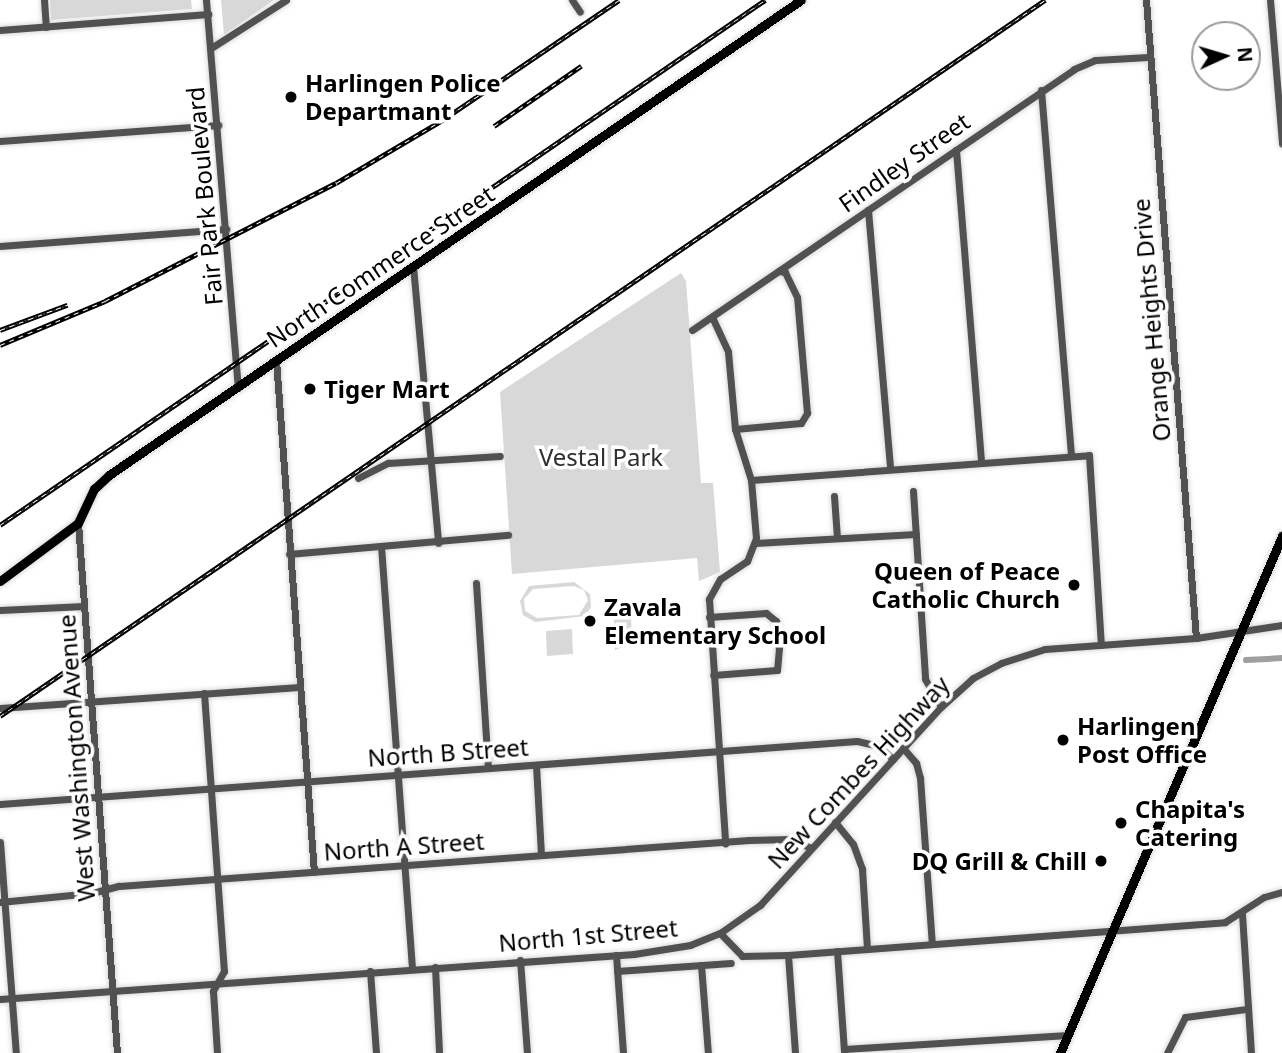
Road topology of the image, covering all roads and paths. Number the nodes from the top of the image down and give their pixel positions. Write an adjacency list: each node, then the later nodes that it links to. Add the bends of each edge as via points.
1 (44, 0): 10 (street)
2 (206, 0): 9 (street, Fair Park Boulevard)
3 (286, 0): 12 (street)
4 (572, 0): 8 (street)
5 (801, 0): 22 (main road, North Commerce Street)
6 (1146, 0): 13 (street, Orange Heights Drive)
7 (1270, 0): 17 (street)
8 (580, 12)
9 (208, 14): 10 (street); 12 (street, Fair Park Boulevard)
10 (46, 27): 11 (street)
11 (0, 30)
12 (211, 48): 15 (street, Fair Park Boulevard)
13 (1149, 57): 14 (street, Findley Street, via 1095,60); 54 (street, Orange Heights Drive)
14 (1041, 90): 18 (street, Findley Street); 29 (street)
15 (218, 125): 16 (street); 20 (street, Fair Park Boulevard)
16 (0, 141)
17 (1282, 143)
18 (956, 150): 19 (street, Findley Street); 32 (street)
19 (868, 210): 23 (street, Findley Street); 33 (street)
20 (226, 229): 21 (street); 27 (street, Fair Park Boulevard)
21 (0, 246)
22 (413, 266): 26 (main road, North Commerce Street); 31 (street)
23 (779, 271): 24 (street, Findley Street); 28 (street, via 785,272 797,297 807,413 801,423)
24 (712, 317): 25 (street, Findley Street); 28 (street, via 728,352)
25 (692, 330)
26 (276, 360): 27 (main road, North Commerce Street); 46 (street)
27 (237, 388): 38 (main road, North Commerce Street, via 109,475 94,489)
28 (735, 429): 35 (street)
29 (1072, 455): 32 (street); 55 (street, via 1089,455)
30 (500, 456): 31 (street)
31 (431, 461): 34 (street, via 388,463); 43 (street)
32 (981, 461): 33 (street)
33 (890, 467): 35 (street)
34 (358, 478)
35 (751, 480): 44 (street)
36 (913, 491): 39 (street)
37 (834, 496): 42 (street)
38 (78, 523): 47 (main road, North Commerce Street); 49 (street, West Washington Avenue)
39 (916, 534): 42 (street); 60 (street, via 925,679)
40 (508, 535): 43 (street)
41 (1282, 536): 53 (main road)
42 (837, 538): 44 (street)
43 (438, 543): 45 (street)
44 (755, 543): 51 (street, via 741,569 725,575 713,587)
45 (381, 546): 46 (street); 67 (street)
46 (289, 554): 57 (street)
47 (0, 581)
48 (476, 583): 66 (street)
49 (84, 606): 50 (street); 59 (street, West Washington Avenue)
50 (0, 610)
51 (709, 617): 56 (street); 56 (street, via 757,613 774,617 779,648 777,670)
52 (1282, 625): 53 (street, New Combes Highway)
53 (1243, 631): 54 (street, New Combes Highway); 84 (main road)
54 (1196, 638): 55 (street, New Combes Highway)
55 (1101, 645): 60 (street, New Combes Highway, via 1045,649 1006,660 973,678)
56 (713, 675): 63 (street)
57 (299, 687): 58 (street); 68 (street)
58 (204, 693): 59 (street); 69 (street)
59 (91, 701): 61 (street); 70 (street, West Washington Avenue)
60 (941, 707): 62 (street, New Combes Highway)
61 (0, 708)
62 (903, 748): 64 (street, New Combes Highway); 86 (street, via 920,778)
63 (719, 752): 64 (street, North B Street, via 857,741 878,746); 65 (street, North B Street); 74 (street)
64 (893, 759): 72 (street, New Combes Highway)
65 (536, 765): 66 (street, North B Street); 76 (street)
66 (488, 768): 67 (street, North B Street)
67 (398, 775): 68 (street, North B Street); 77 (street)
68 (306, 782): 69 (street, North B Street); 78 (street)
69 (211, 789): 70 (street, North B Street); 79 (street)
70 (98, 797): 71 (street, North B Street); 80 (street, West Washington Avenue)
71 (0, 804)
72 (835, 822): 75 (street, New Combes Highway); 87 (street, via 853,844 862,869)
73 (0, 842): 82 (street)
74 (725, 843): 75 (street, North A Street, via 790,839); 76 (street, North A Street)
75 (811, 848): 85 (street, New Combes Highway, via 760,905)
76 (541, 855): 77 (street, North A Street)
77 (404, 866): 78 (street, North A Street); 95 (street)
78 (314, 872): 79 (street, North A Street)
79 (218, 879): 80 (street, North A Street); 98 (street, via 225,971)
80 (105, 891): 82 (street, North A Street); 99 (street, West Washington Avenue)
81 (1282, 892): 83 (street, via 1258,900)
82 (2, 902): 100 (street)
83 (1242, 914): 84 (street, via 1225,922); 102 (street)
84 (1112, 931): 86 (street); 103 (main road)
85 (720, 933): 89 (street, North 1st Street, via 690,945); 90 (street, via 742,956)
86 (932, 944): 87 (street)
87 (867, 949): 88 (street)
88 (837, 951): 90 (street); 104 (street)
89 (616, 955): 91 (street, North 1st Street); 97 (street)
90 (788, 955): 113 (street)
91 (520, 960): 94 (street, North 1st Street); 110 (street)
92 (731, 963): 93 (street)
93 (701, 965): 97 (street); 112 (street)
94 (435, 967): 95 (street, North 1st Street); 109 (street)
95 (412, 968): 96 (street, North 1st Street)
96 (370, 971): 98 (street, North 1st Street); 108 (street)
97 (617, 971): 111 (street)
98 (219, 983): 99 (street, North 1st Street); 107 (street, via 213,997)
99 (113, 991): 100 (street, North 1st Street); 106 (street, West Washington Avenue)
100 (11, 998): 101 (street, North 1st Street); 105 (street)
101 (0, 999)
102 (1247, 1009): 115 (street, via 1185,1017); 116 (street)
103 (1068, 1035): 104 (street); 114 (main road)
104 (844, 1051)
105 (16, 1053)
106 (117, 1053)
107 (217, 1053)
108 (376, 1053)
109 (439, 1053)
110 (527, 1053)
111 (623, 1053)
112 (708, 1053)
113 (795, 1053)
114 (1060, 1053)
115 (1167, 1053)
116 (1251, 1053)

